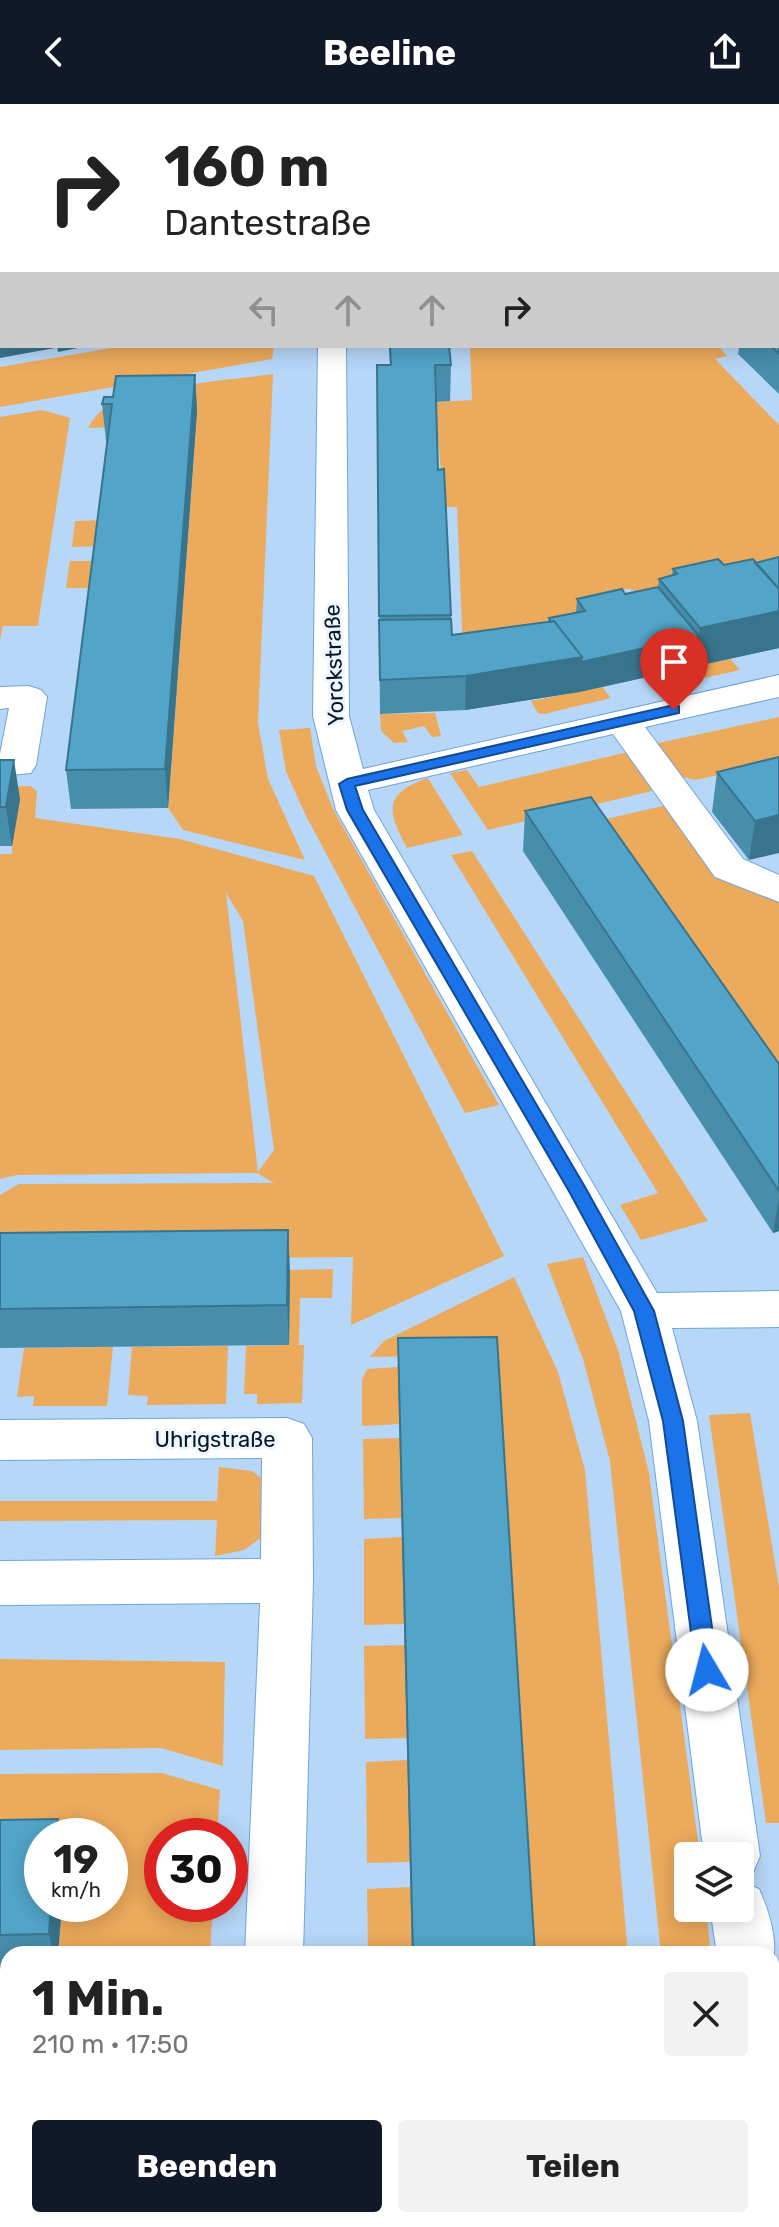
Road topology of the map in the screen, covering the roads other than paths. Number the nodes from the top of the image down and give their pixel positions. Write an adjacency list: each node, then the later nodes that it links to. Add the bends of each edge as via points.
1 (332, 348): 6 (street, Yorckstraße, via 331,716)
2 (779, 686): 4 (street)
3 (0, 698): 5 (street, via 29,697 18,765)
4 (622, 721): 6 (street); 7 (street, via 729,868)
5 (0, 765)
6 (347, 784): 9 (street, Yorckstraße, via 355,810)
7 (779, 890)
8 (779, 1309): 9 (street)
9 (644, 1311): 13 (street, Yorckstraße, via 673,1421)
10 (0, 1440): 11 (street, Uhrigstraße, via 287,1438)
11 (287, 1581): 12 (street); 15 (street, Uhrigstraße)
12 (0, 1583)
13 (730, 1842)
14 (741, 1922): 16 (street)
15 (274, 1946)
16 (745, 1946)

